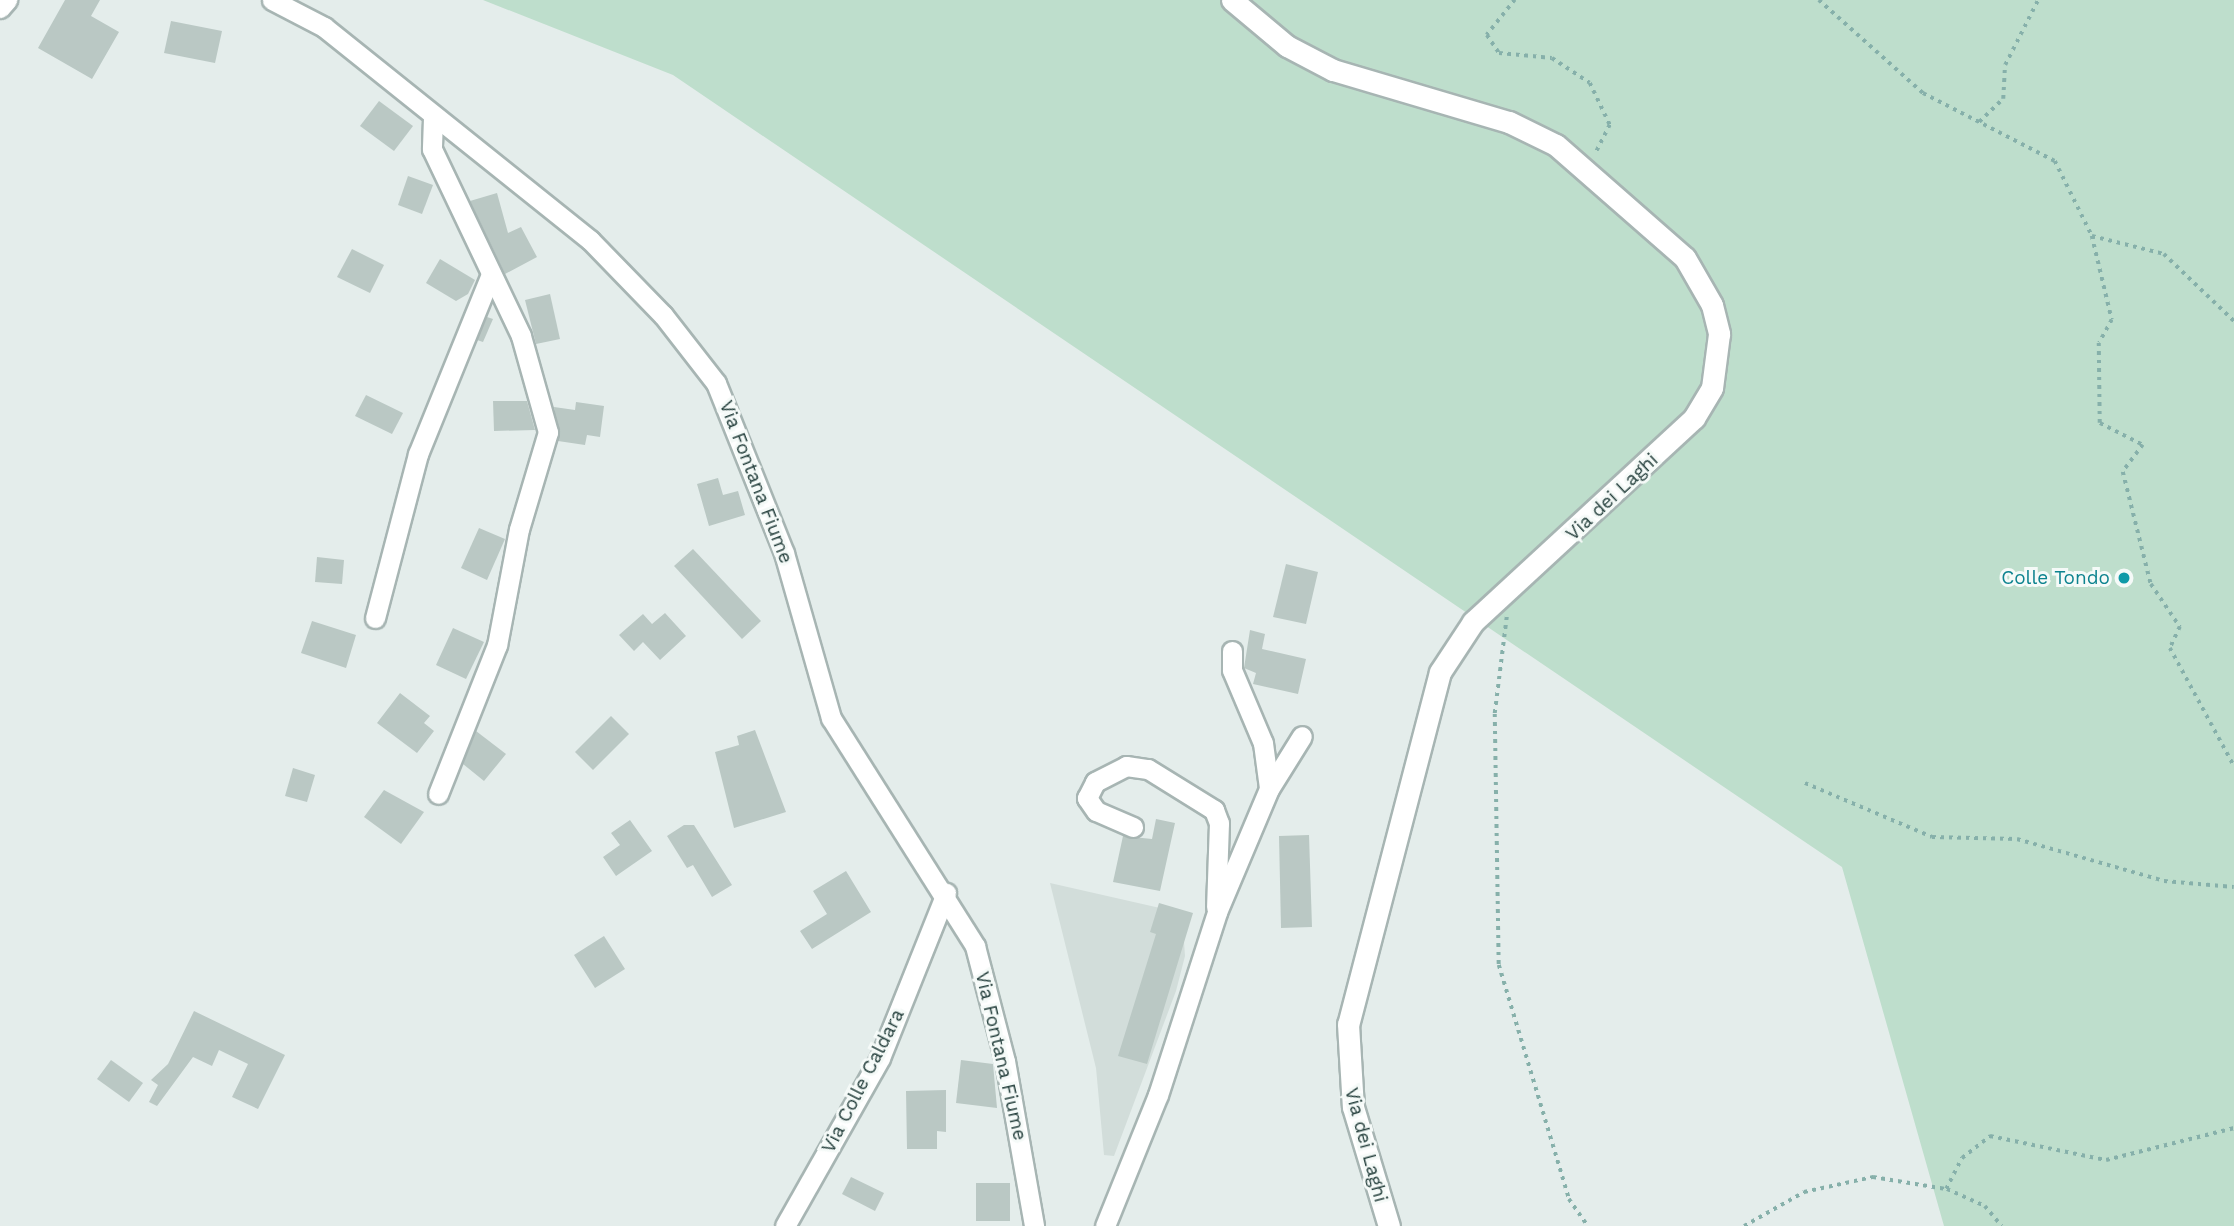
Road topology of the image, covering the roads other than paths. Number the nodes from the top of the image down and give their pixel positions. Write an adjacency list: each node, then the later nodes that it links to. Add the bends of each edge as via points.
1 (7, 0): 4 (street)
2 (272, 0): 5 (street, Via Fontana Fiume, via 324,27)
3 (1232, 0): 18 (main road, Via dei Laghi, via 1287,46 1333,70 1521,127 1584,165 1692,268 1717,321 1717,370 1704,404 1683,431 1499,598 1457,642 1440,673 1350,1008 1350,1088)
4 (0, 8)
5 (433, 118): 6 (street, via 430,144); 13 (street, Via Fontana Fiume, via 610,258 708,371 740,432 784,552 825,706 863,775)
6 (491, 274): 7 (street, via 421,443); 11 (street, via 537,378 547,441 519,529 496,645)
7 (375, 618)
8 (1232, 651): 10 (street, via 1232,670 1263,743)
9 (1302, 736): 10 (street)
10 (1269, 789): 14 (street)
11 (438, 794)
12 (1133, 827): 14 (street, via 1096,811 1087,798 1095,782 1126,766 1148,769 1214,810 1219,823)
13 (943, 888): 15 (street, Via Colle Caldara, via 880,1058); 16 (street, Via Fontana Fiume, via 986,981)
14 (1217, 912): 17 (street, via 1158,1095)
15 (785, 1226)
16 (1034, 1226)
17 (1105, 1226)
18 (1389, 1226)

